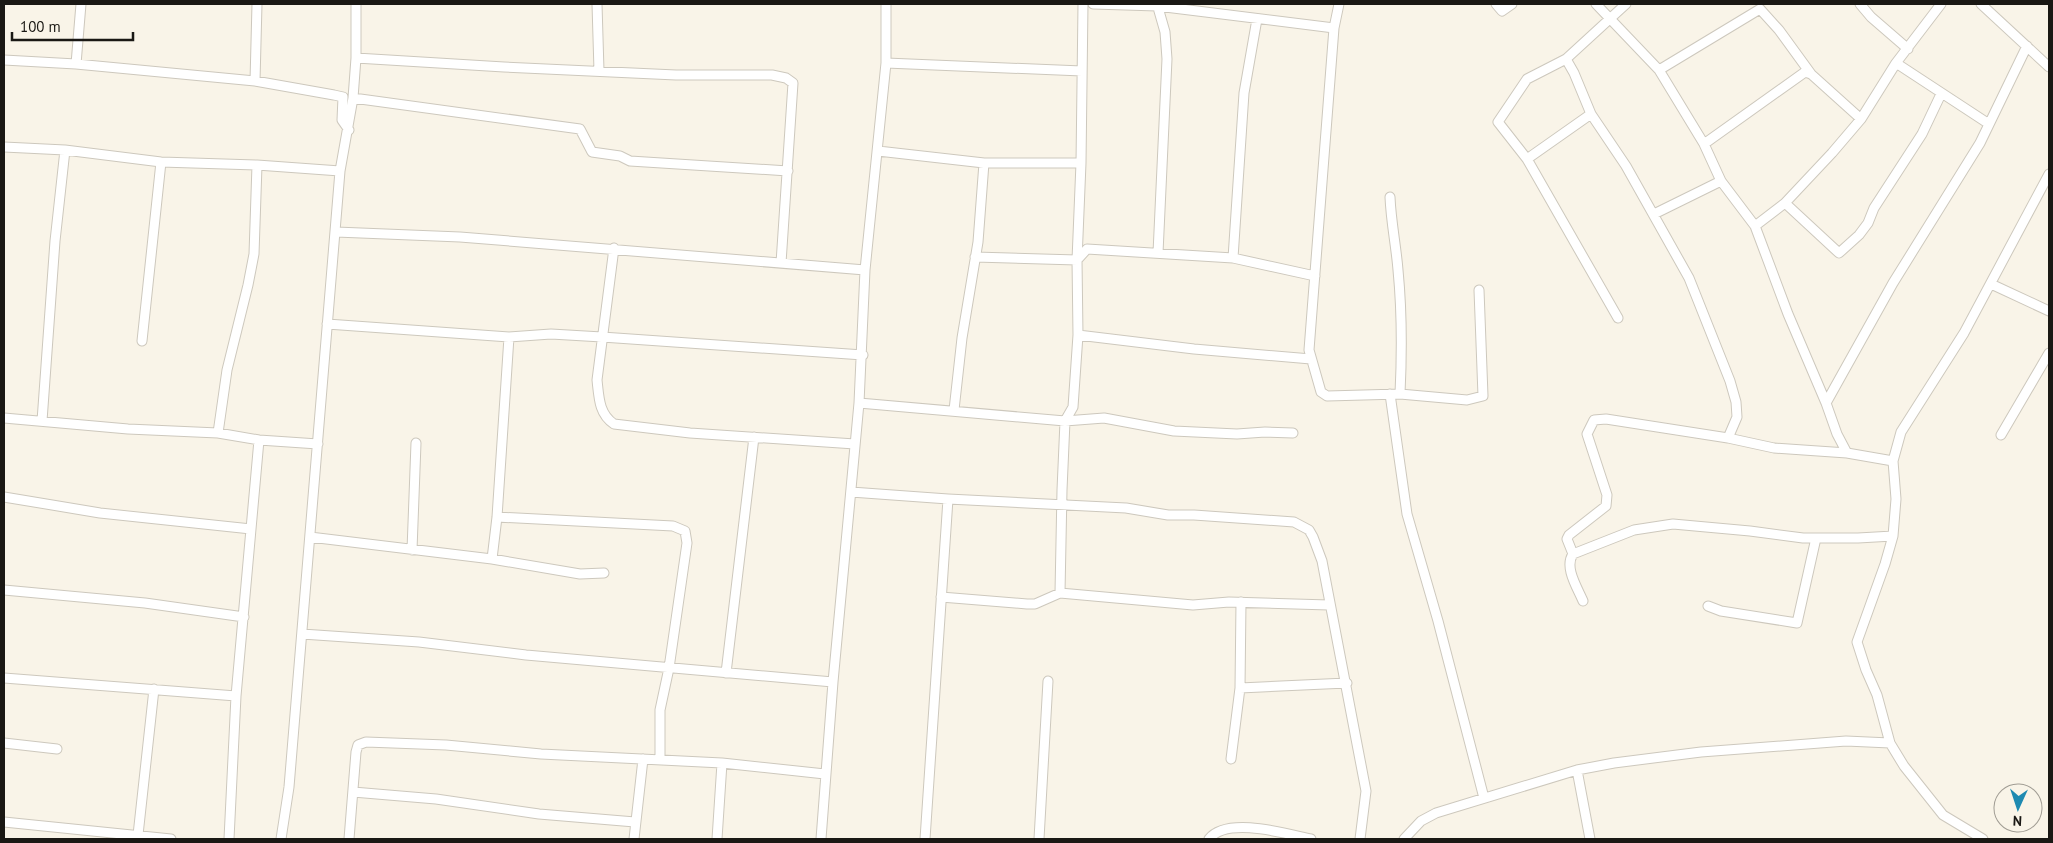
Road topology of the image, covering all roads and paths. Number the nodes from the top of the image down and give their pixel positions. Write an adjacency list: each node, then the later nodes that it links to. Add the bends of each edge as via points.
1 (81, 4): 27 (street)
2 (258, 4): 33 (street)
3 (356, 4): 22 (street)
4 (597, 4): 30 (street)
5 (886, 4): 25 (street)
6 (1083, 4): 31 (street)
7 (1093, 4): 16 (street)
8 (1339, 4): 19 (street)
9 (1496, 4): 10 (street, via 1502,11)
10 (1512, 4)
11 (1596, 4): 17 (street)
12 (1626, 4): 17 (street)
13 (1860, 4): 21 (street)
14 (1941, 4): 21 (street)
15 (1981, 4): 20 (street)
16 (1157, 5): 18 (street); 59 (street, via 1165,32 1167,59)
17 (1609, 18): 23 (street); 29 (street)
18 (1257, 19): 19 (street); 61 (street, via 1244,93)
19 (1334, 28): 65 (street)
20 (2027, 46): 28 (street); 38 (street)
21 (1908, 49): 26 (street)
22 (356, 58): 30 (street); 35 (street)
23 (1566, 59): 36 (street); 44 (street, via 1527,79 1498,122)
24 (4, 60): 27 (street)
25 (886, 63): 31 (street); 43 (street)
26 (1896, 63): 34 (street); 37 (street)
27 (76, 64): 33 (street)
28 (2049, 66)
29 (1659, 70): 32 (street, via 1760,8); 40 (street)
30 (599, 71): 50 (street, via 786,78 793,83)
31 (1082, 71): 47 (street)
32 (1811, 74): 37 (street); 40 (street, via 1805,72)
33 (254, 81): 39 (street, via 343,97 342,120)
34 (1941, 94): 38 (street); 54 (street, via 1922,134 1874,208 1868,223 1839,253)
35 (353, 98): 39 (street); 50 (street, via 580,129 592,152 630,160)
36 (1591, 114): 44 (street); 55 (street)
37 (1862, 118): 54 (street)
38 (1989, 124): 80 (street, via 1980,144 1893,283)
39 (349, 130): 49 (street)
40 (1704, 144): 52 (street)
41 (4, 147): 42 (street)
42 (65, 150): 45 (street); 83 (street)
43 (878, 151): 46 (street); 64 (street)
44 (1527, 159): 69 (street)
45 (160, 162): 48 (street); 74 (street)
46 (984, 162): 47 (street); 60 (street)
47 (1081, 163): 62 (street)
48 (256, 165): 49 (street); 85 (street, via 254,254 227,370)
49 (340, 171): 57 (street)
50 (788, 172): 63 (street)
51 (2049, 174): 66 (street)
52 (1721, 181): 55 (street); 56 (street)
53 (1390, 197): 78 (street, via 1398,270 1402,362)
54 (1786, 203): 56 (street)
55 (1654, 214): 89 (street, via 1689,278 1730,381 1737,417)
56 (1754, 226): 80 (street)
57 (336, 232): 58 (street, via 460,236); 70 (street)
58 (614, 248): 63 (street); 73 (street)
59 (1158, 253): 61 (street); 62 (street, via 1087,249)
60 (975, 257): 62 (street); 81 (street)
61 (1233, 258): 65 (street)
62 (1078, 260): 71 (street)
63 (781, 263): 64 (street)
64 (865, 270): 76 (street)
65 (1315, 276): 77 (street)
66 (1991, 284): 68 (street); 95 (street, via 1901,432)
67 (1478, 290): 78 (street, via 1484,396 1467,400)
68 (2049, 311)
69 (1618, 318)
70 (327, 324): 72 (street); 92 (street)
71 (1078, 335): 77 (street); 84 (street, via 1073,407)
72 (509, 337): 73 (street, via 551,334); 100 (street)
73 (602, 337): 76 (street); 88 (street, via 597,380 599,401 607,419 614,424)
74 (142, 341)
75 (2049, 353): 87 (street)
76 (863, 354): 79 (street)
77 (1311, 359): 78 (street, via 1321,392 1327,396)
78 (1395, 394): 137 (street, via 1407,514)
79 (859, 403): 81 (street); 93 (street)
80 (1826, 403): 94 (street)
81 (954, 410): 84 (street)
82 (4, 418): 83 (street)
83 (42, 421): 85 (street, via 128,429)
84 (1065, 421): 86 (street, via 1104,418 1174,431); 99 (street)
85 (218, 432): 90 (street)
86 (1293, 433)
87 (2001, 435)
88 (754, 437): 93 (street); 119 (street)
89 (1728, 438): 94 (street, via 1774,448); 106 (street, via 1606,419 1594,420 1587,434 1607,495 1606,506 1569,535 1567,539)
90 (259, 440): 92 (street); 101 (street)
91 (416, 443): 105 (street)
92 (318, 444): 103 (street)
93 (855, 444): 96 (street)
94 (1847, 453): 95 (street)
95 (1893, 462): 102 (street, via 1896,499)
96 (851, 492): 98 (street); 122 (street)
97 (4, 497): 101 (street, via 100,513)
98 (948, 499): 99 (street); 111 (street)
99 (1062, 505): 110 (street); 114 (street, via 1294,522 1309,530 1314,537 1322,561)
100 (497, 517): 107 (street); 118 (street, via 673,526 685,531 687,544)
101 (251, 529): 116 (street)
102 (1893, 536): 104 (street); 128 (street, via 1857,642 1877,695)
103 (310, 537): 105 (street); 117 (street)
104 (1816, 538): 106 (street, via 1673,524 1634,530); 115 (street, via 1797,623)
105 (412, 550): 107 (street)
106 (1573, 554): 112 (street, via 1569,568)
107 (492, 559): 108 (street, via 580,574)
108 (604, 574)
109 (4, 590): 116 (street)
110 (1060, 593): 111 (street, via 1035,604); 113 (street, via 1193,605)
111 (941, 597): 148 (street)
112 (1583, 601)
113 (1241, 602): 114 (street); 124 (street)
114 (1329, 605): 123 (street)
115 (1708, 606)
116 (244, 617): 126 (street)
117 (302, 634): 118 (street, via 419,642); 143 (street, via 289,786)
118 (669, 668): 119 (street); 131 (street, via 660,710)
119 (726, 673): 122 (street)
120 (4, 678): 125 (street)
121 (1048, 681): 149 (street)
122 (833, 682): 135 (street)
123 (1346, 683): 124 (street); 152 (street, via 1366,791)
124 (1240, 688): 132 (street)
125 (154, 689): 126 (street); 140 (street)
126 (236, 696): 142 (street)
127 (4, 743): 129 (street)
128 (1890, 743): 134 (street, via 1846,741 1701,752); 155 (street, via 1943,815)
129 (57, 748)
130 (643, 758): 131 (street); 136 (street, via 366,742 357,748); 139 (street)
131 (660, 759): 133 (street)
132 (1230, 759)
133 (722, 763): 135 (street); 146 (street)
134 (1577, 770): 137 (street); 154 (street)
135 (826, 774): 147 (street)
136 (353, 792): 139 (street, via 436,798 539,814); 144 (street)
137 (1484, 798): 153 (street, via 1436,813 1421,821)
138 (4, 822): 140 (street)
139 (635, 822): 145 (street)
140 (138, 835): 141 (street)
141 (171, 839)
142 (229, 839)
143 (281, 839)
144 (349, 839)
145 (634, 839)
146 (717, 839)
147 (821, 839)
148 (926, 839)
149 (1039, 839)
150 (1209, 839): 151 (street, via 1226,828 1247,828)
151 (1311, 839)
152 (1360, 839)
153 (1404, 839)
154 (1590, 839)
155 (1983, 839)

